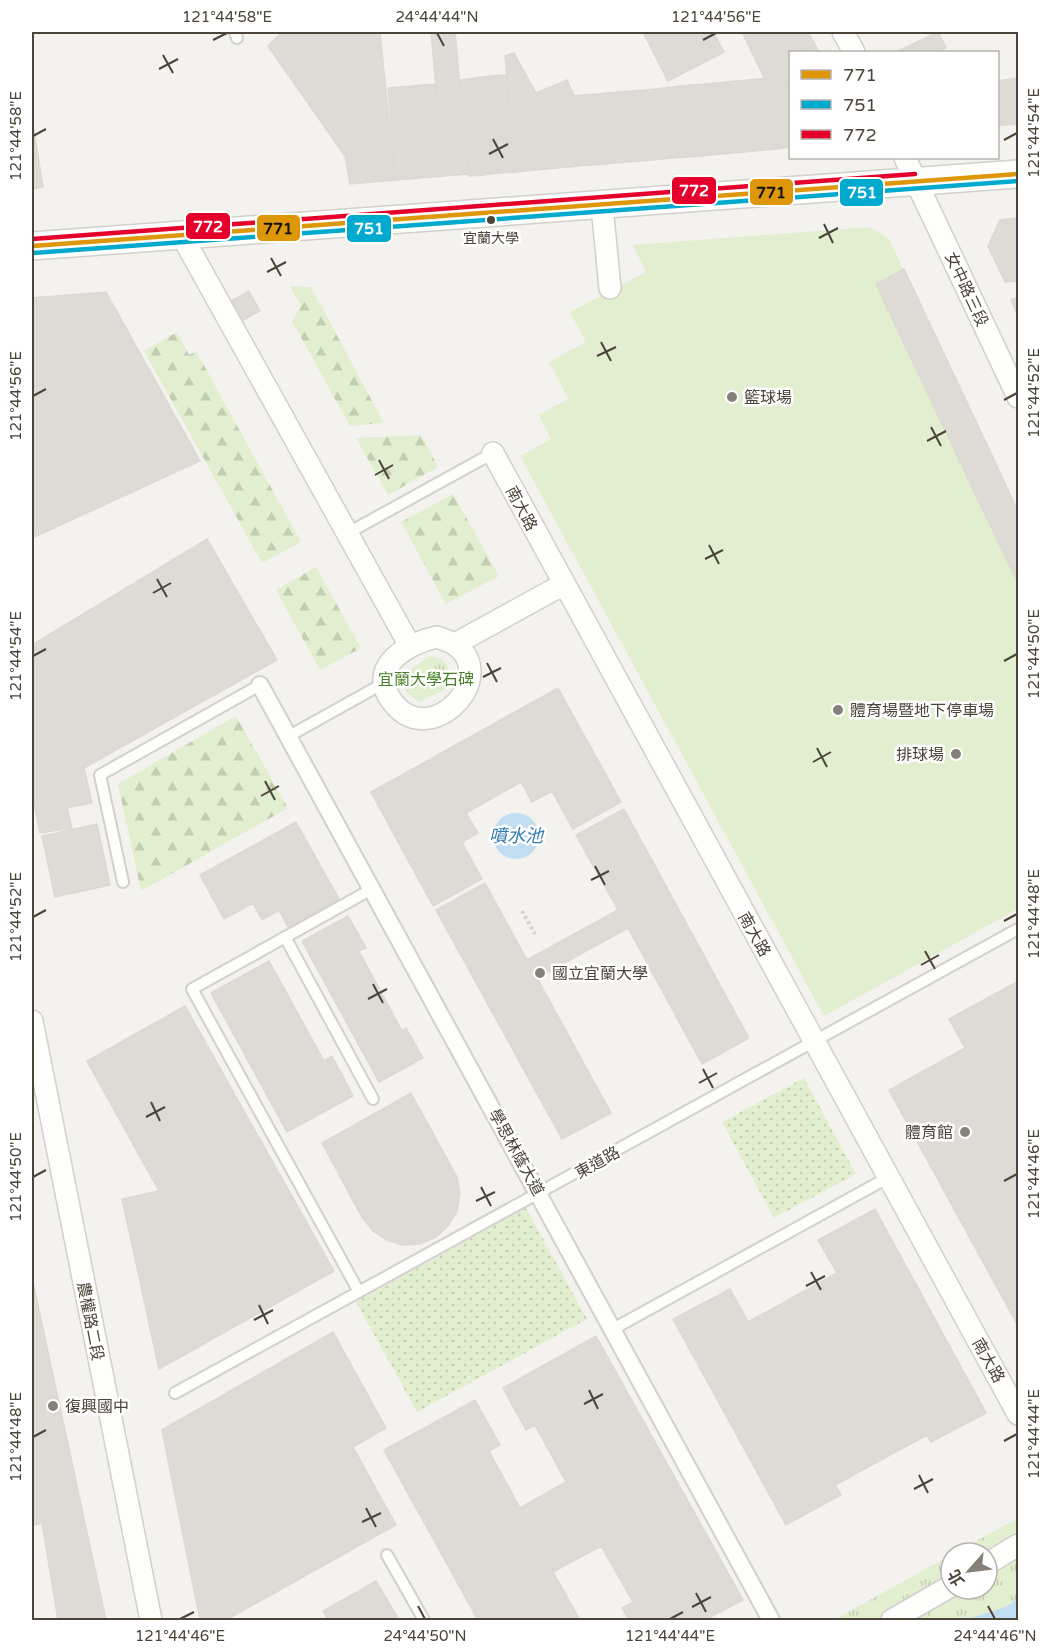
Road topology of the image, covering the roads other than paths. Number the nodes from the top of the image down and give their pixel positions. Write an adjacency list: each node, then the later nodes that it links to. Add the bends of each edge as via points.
1 (843, 32): 2 (street)
2 (853, 51)
3 (910, 169): 4 (street); 5 (street); 9 (street, 女中路三段)
4 (1018, 174)
5 (602, 206): 6 (street); 8 (street)
6 (182, 236): 7 (street); 11 (street)
7 (32, 246)
8 (610, 288)
9 (1018, 397)
10 (492, 453): 11 (lane); 12 (street, 南大路)
11 (348, 533): 14 (street)
12 (564, 584): 13 (street); 23 (street, 南大路)
13 (455, 644): 14 (street, via 437,637); 15 (street, via 470,675 467,691 458,703 428,720 401,712)
14 (410, 646): 15 (street, via 387,667)
15 (384, 683): 17 (lane)
16 (260, 685): 17 (street, 學思林蔭大道); 18 (lane, via 100,775)
17 (289, 736): 19 (street, 學思林蔭大道)
18 (123, 882)
19 (372, 889): 21 (lane); 27 (street, 學思林蔭大道)
20 (1018, 929): 23 (lane, 東道路)
21 (285, 937): 25 (lane); 28 (lane, via 192,989)
22 (32, 1021): 24 (street, 農權路二段)
23 (815, 1042): 26 (street, 南大路); 27 (lane, 東道路)
24 (38, 1091): 36 (street, 農權路二段)
25 (373, 1099)
26 (889, 1177): 29 (lane); 31 (street, 南大路)
27 (540, 1194): 28 (lane, 東道路); 29 (street, 學思林蔭大道)
28 (360, 1292): 30 (lane, 東道路)
29 (613, 1329): 38 (street, 學思林蔭大道)
30 (175, 1394)
31 (1018, 1414)
32 (1018, 1545): 34 (street)
33 (387, 1555): 37 (lane)
34 (999, 1557)
35 (939, 1593): 39 (street)
36 (152, 1620)
37 (424, 1620)
38 (771, 1620)
39 (891, 1620)

